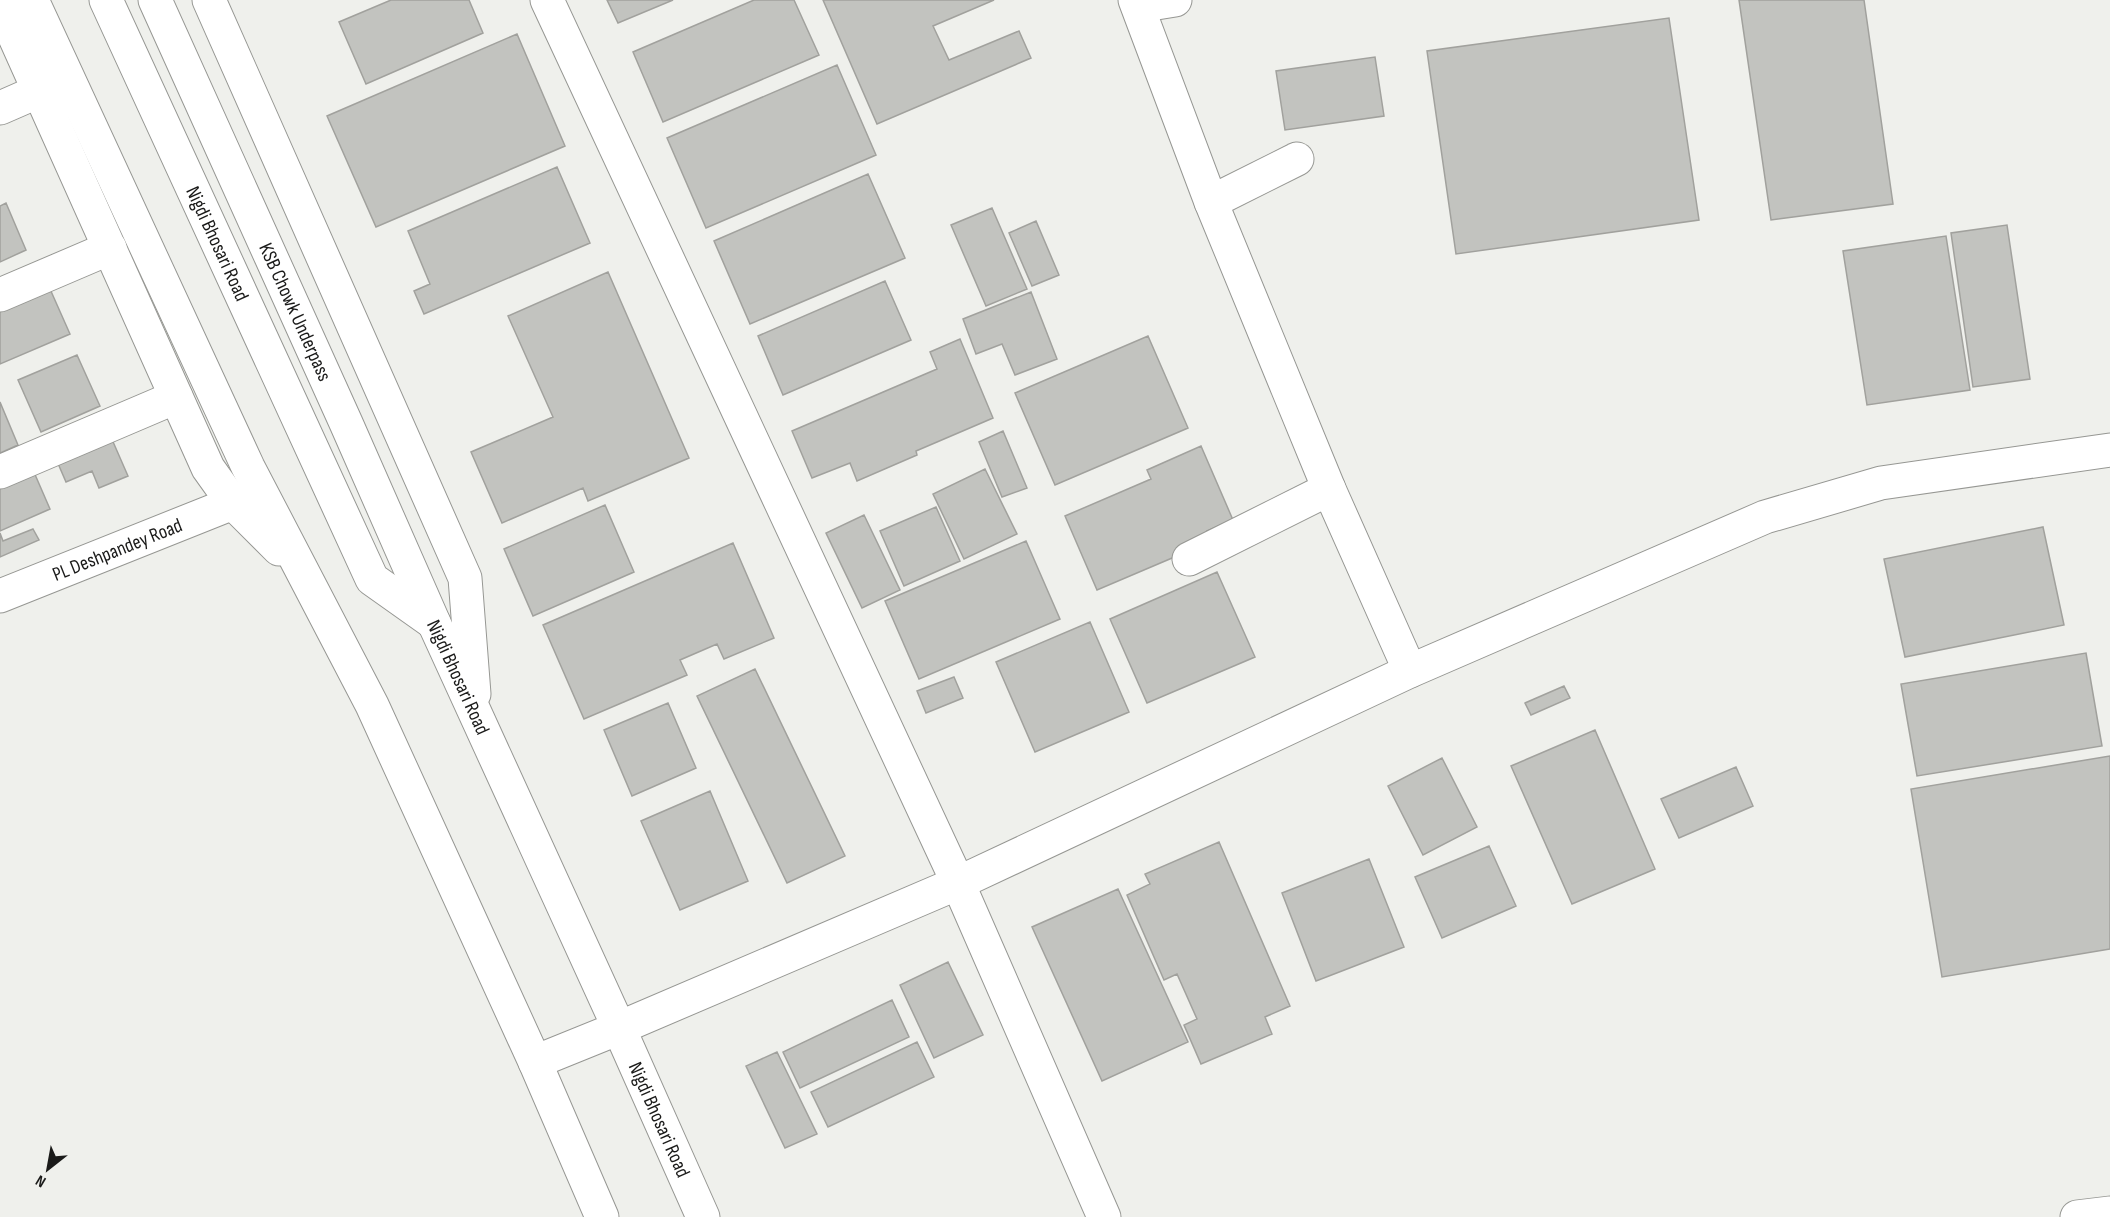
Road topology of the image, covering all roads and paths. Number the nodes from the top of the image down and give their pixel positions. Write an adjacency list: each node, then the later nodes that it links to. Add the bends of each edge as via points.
1 (32, 0): 21 (main road, via 243,456)
2 (106, 0): 23 (main road, Nigdi Bhosari Road, via 372,579)
3 (155, 0): 23 (main road, KSB Chowk Underpass)
4 (209, 0): 25 (main road, via 465,578)
5 (547, 0): 26 (main road)
6 (1175, 0): 7 (main road)
7 (1137, 3): 12 (main road)
8 (0, 4): 9 (main road)
9 (39, 91): 10 (main road); 13 (main road)
10 (0, 108)
11 (1297, 159): 12 (main road)
12 (1211, 202): 18 (main road)
13 (110, 248): 14 (main road); 15 (main road)
14 (0, 295)
15 (176, 397): 17 (main road); 19 (main road, via 208,468)
16 (2110, 452): 24 (main road, via 1881,483 1765,517)
17 (0, 472)
18 (1329, 489): 20 (main road); 24 (main road)
19 (233, 503): 21 (main road); 22 (main road, PL Deshpandey Road)
20 (1189, 559)
21 (301, 572): 28 (main road, via 372,705)
22 (0, 596)
23 (434, 623): 25 (main road, Nigdi Bhosari Road)
24 (1410, 671): 26 (main road)
25 (476, 715): 27 (main road, Nigdi Bhosari Road)
26 (958, 883): 27 (main road); 32 (main road)
27 (619, 1028): 28 (main road); 31 (main road, Nigdi Bhosari Road)
28 (535, 1062): 30 (main road)
29 (2110, 1213): 33 (main road)
30 (602, 1217)
31 (703, 1217)
32 (1104, 1217)
33 (2077, 1217)

